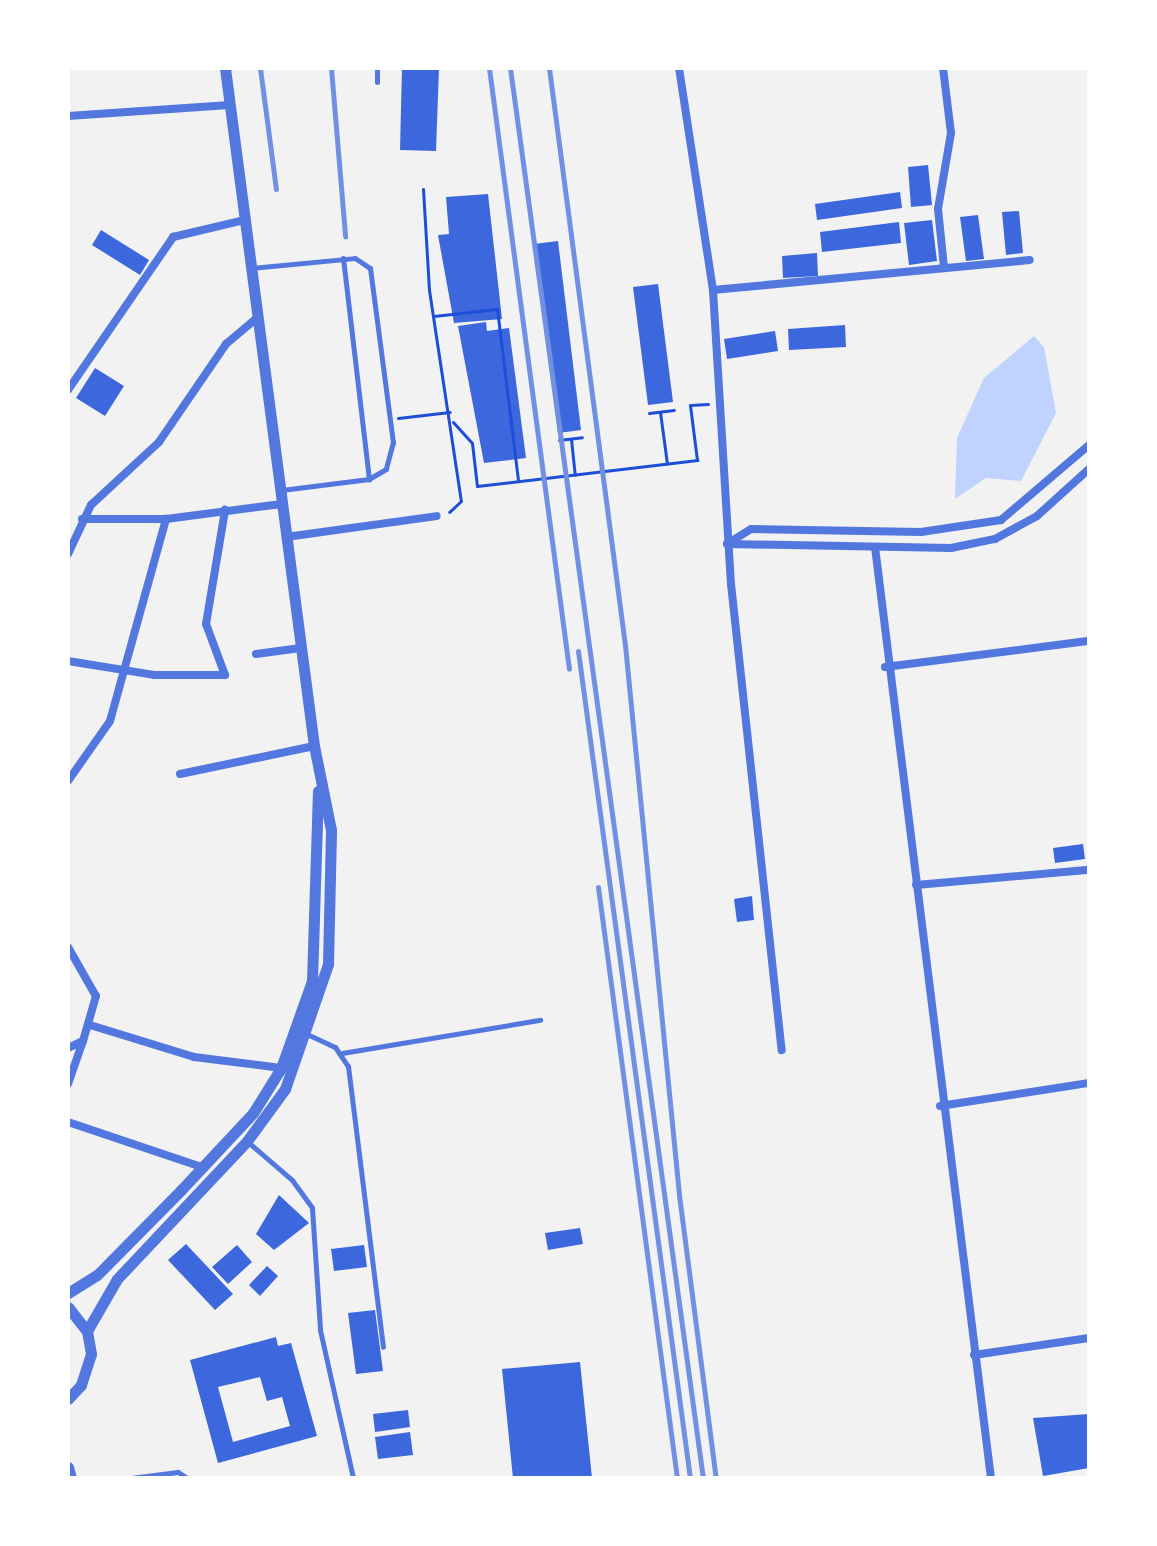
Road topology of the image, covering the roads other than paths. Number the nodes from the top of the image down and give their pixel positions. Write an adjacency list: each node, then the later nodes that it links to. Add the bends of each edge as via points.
1 (225, 68): 6 (street)
2 (377, 68): 5 (lane)
3 (679, 68): 13 (street)
4 (943, 68): 11 (street, via 951,133 938,209)
5 (377, 82)
6 (230, 105): 7 (street); 8 (street)
7 (68, 116)
8 (245, 220): 12 (street); 15 (street, via 173,237)
9 (343, 258): 12 (lane); 18 (lane); 18 (lane, via 370,268 390,419 392,454 386,469)
10 (1030, 260): 11 (street)
11 (944, 267): 13 (street)
12 (251, 268): 14 (street)
13 (713, 290): 27 (street)
14 (256, 319): 19 (street); 23 (street, via 226,344 159,442)
15 (68, 390)
16 (1089, 445): 27 (street, via 1001,520 921,532 751,529)
17 (1089, 469): 28 (street, via 1037,516 995,539 951,548)
18 (369, 479): 19 (lane)
19 (280, 490): 20 (street)
20 (282, 504): 21 (street); 26 (street)
21 (225, 510): 24 (street); 35 (street, via 206,624 225,675)
22 (437, 516): 26 (street)
23 (82, 519): 24 (street); 25 (street)
24 (166, 519): 35 (street)
25 (71, 535): 29 (street)
26 (286, 537): 31 (street)
27 (727, 544): 28 (street); 48 (street)
28 (875, 547): 34 (street)
29 (68, 554)
30 (1089, 641): 34 (street)
31 (301, 648): 32 (street); 36 (street)
32 (256, 654)
33 (68, 661): 35 (street)
34 (885, 667): 41 (street)
35 (123, 669): 39 (street, via 105,733)
36 (314, 746): 37 (street); 38 (street)
37 (180, 774)
38 (318, 775): 45 (street, via 331,830 333,905 326,976); 50 (street, via 312,981)
39 (68, 781)
40 (1089, 870): 41 (street)
41 (916, 885): 53 (street)
42 (68, 947): 44 (street, via 95,984)
43 (540, 1020): 49 (lane)
44 (90, 1025): 46 (street); 50 (street, via 194,1057)
45 (309, 1035): 49 (lane); 55 (street, via 285,1089)
46 (83, 1041): 47 (street); 52 (street)
47 (68, 1048)
48 (782, 1050)
49 (342, 1053): 61 (lane)
50 (281, 1068): 56 (street, via 253,1113)
51 (1089, 1083): 53 (street)
52 (68, 1084)
53 (940, 1106): 62 (street)
54 (68, 1122): 56 (street)
55 (247, 1141): 59 (street, via 117,1279); 68 (lane, via 292,1180 312,1208 320,1330)
56 (202, 1167): 57 (street, via 97,1275)
57 (68, 1293)
58 (68, 1307): 59 (street)
59 (87, 1331): 63 (street, via 91,1354 81,1385)
60 (1089, 1338): 62 (street)
61 (383, 1347)
62 (974, 1355): 69 (street)
63 (68, 1399)
64 (68, 1467): 65 (street)
65 (71, 1478)
66 (131, 1478): 67 (lane, via 178,1472)
67 (187, 1478)
68 (353, 1478)
69 (991, 1478)

